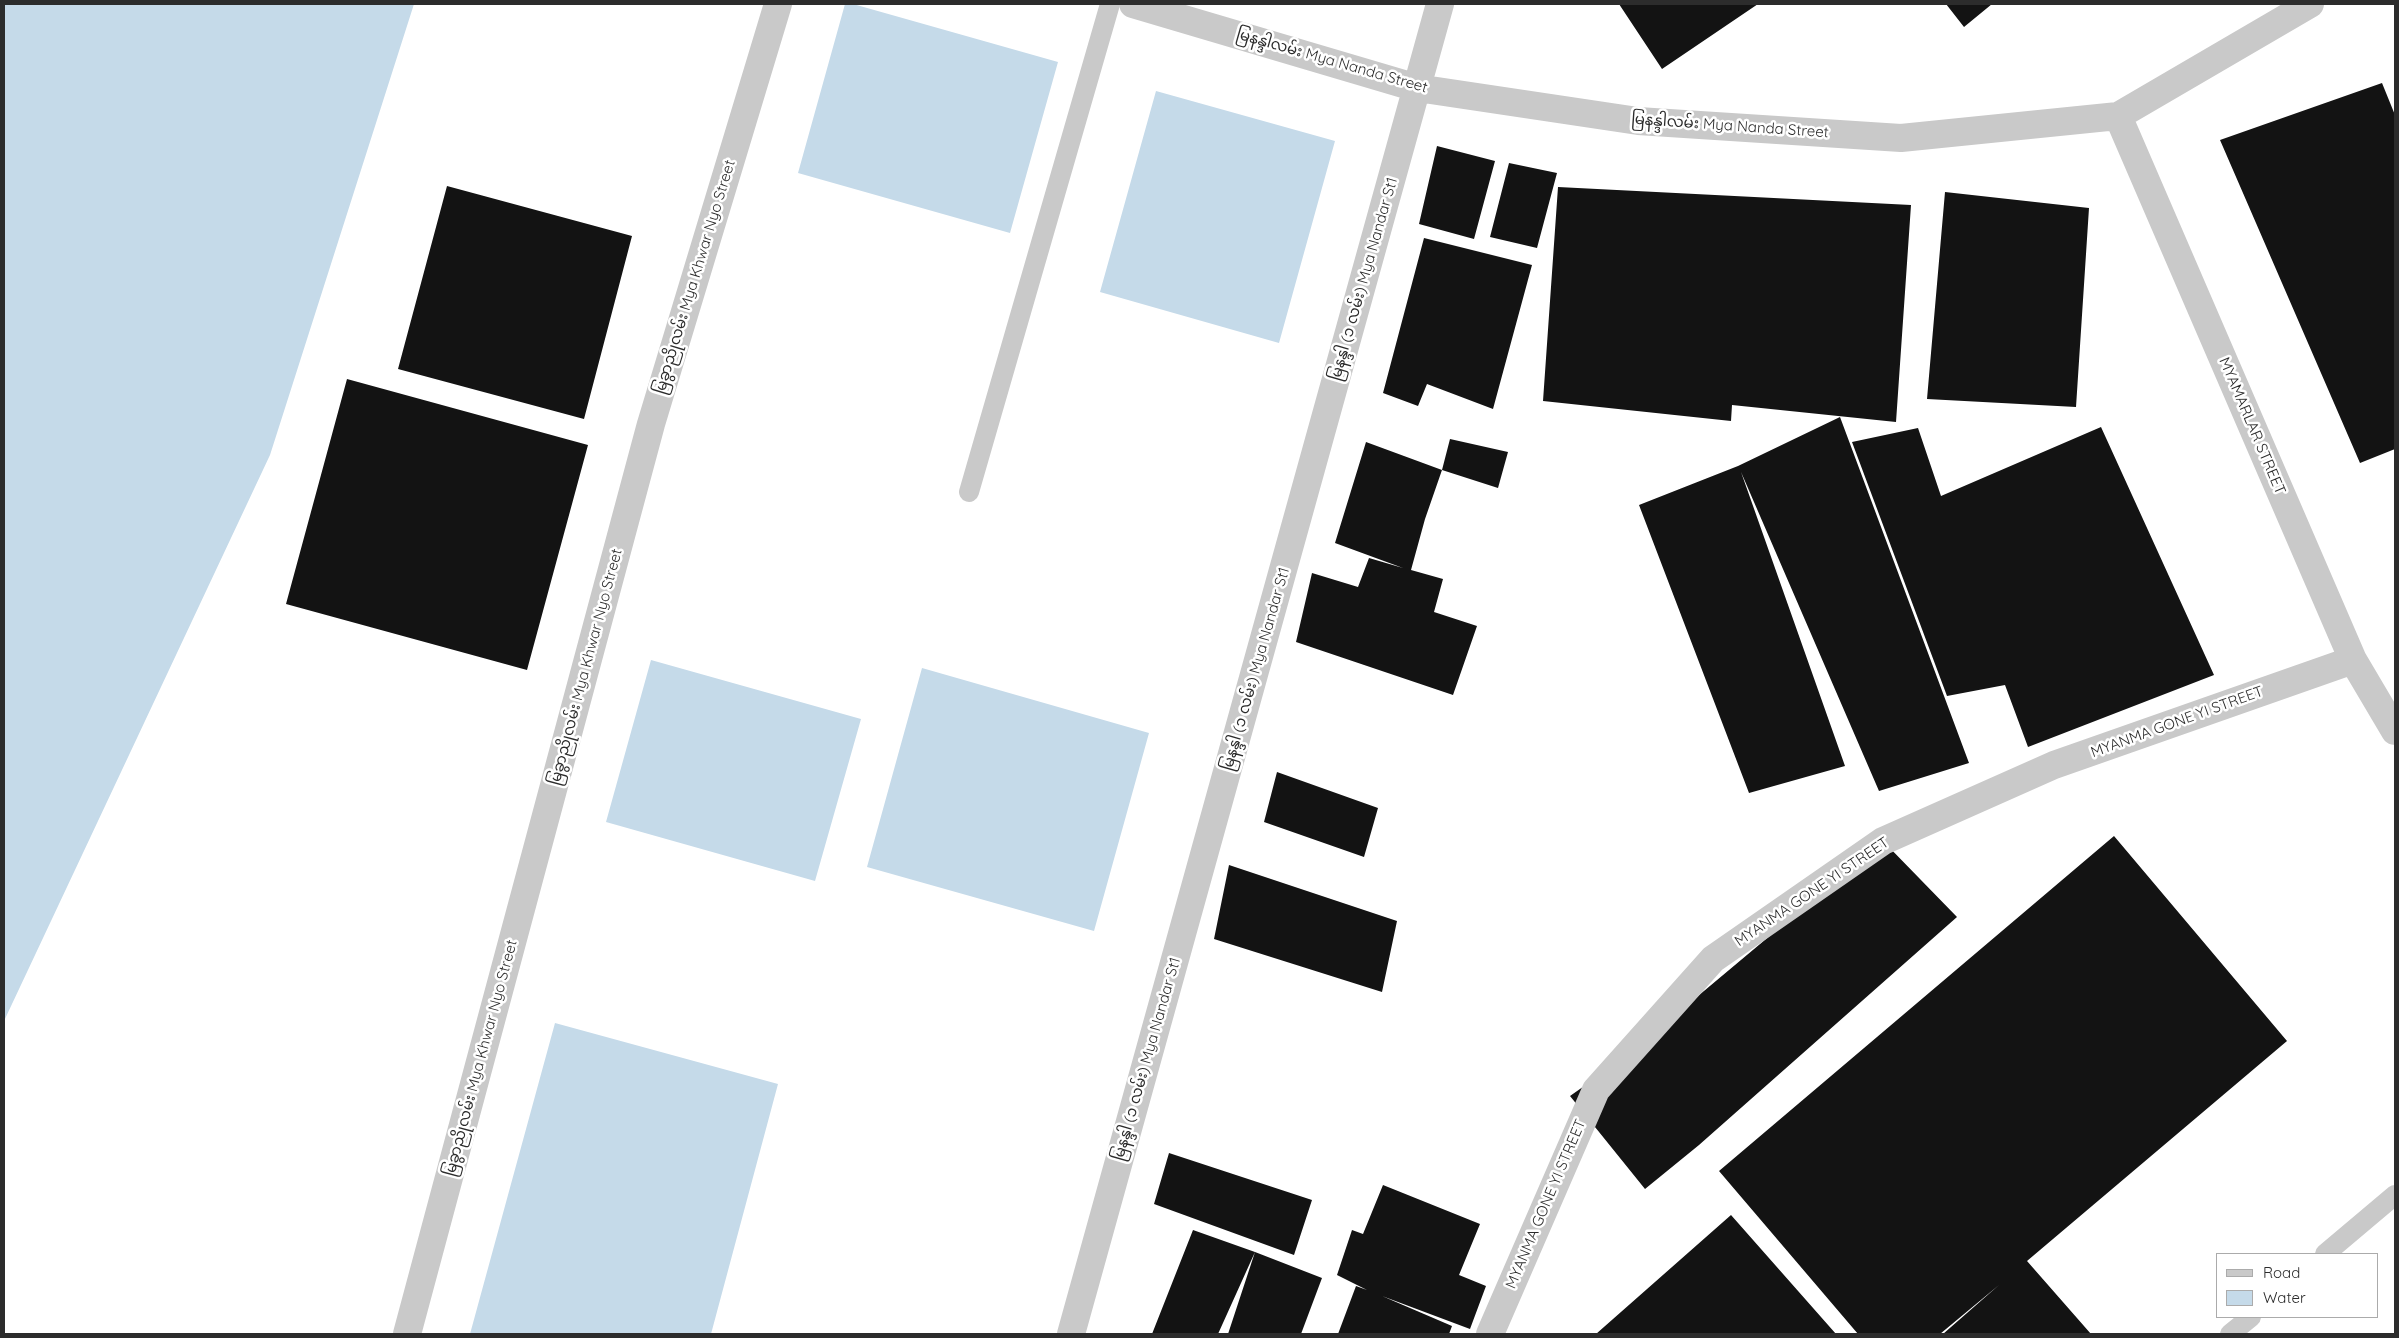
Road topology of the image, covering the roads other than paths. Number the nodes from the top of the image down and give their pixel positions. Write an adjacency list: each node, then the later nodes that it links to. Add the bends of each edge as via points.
1 (778, 4): 14 (street, မြခွာညိုလမ်း Mya Khwar Nyo Street, via 651,424)
2 (1110, 4): 8 (lane)
3 (1133, 4): 6 (street, မြနန္ဒါလမ်း Mya Nanda Street)
4 (1440, 4): 6 (street, မြနန္ဒါ (၁ လမ်း) Mya Nandar St1)
5 (2310, 4): 7 (street, မြနန္ဒါလမ်း Mya Nanda Street)
6 (1417, 88): 7 (street, မြနန္ဒါလမ်း Mya Nanda Street, via 1638,121 1901,138); 15 (street, မြနန္ဒါ (၁ လမ်း) Mya Nandar St1)
7 (2118, 116): 9 (street, MYAMARLAR STREET)
8 (969, 492)
9 (2353, 660): 10 (street, MYAMARLAR STREET); 16 (street, MYANMA GONE YI STREET, via 2054,765 1883,841 1713,960 1596,1090)
10 (2395, 730)
11 (2395, 1195): 12 (lane)
12 (2326, 1253)
13 (2250, 1318): 17 (lane)
14 (407, 1334)
15 (1071, 1334)
16 (1490, 1334)
17 (2230, 1334)

